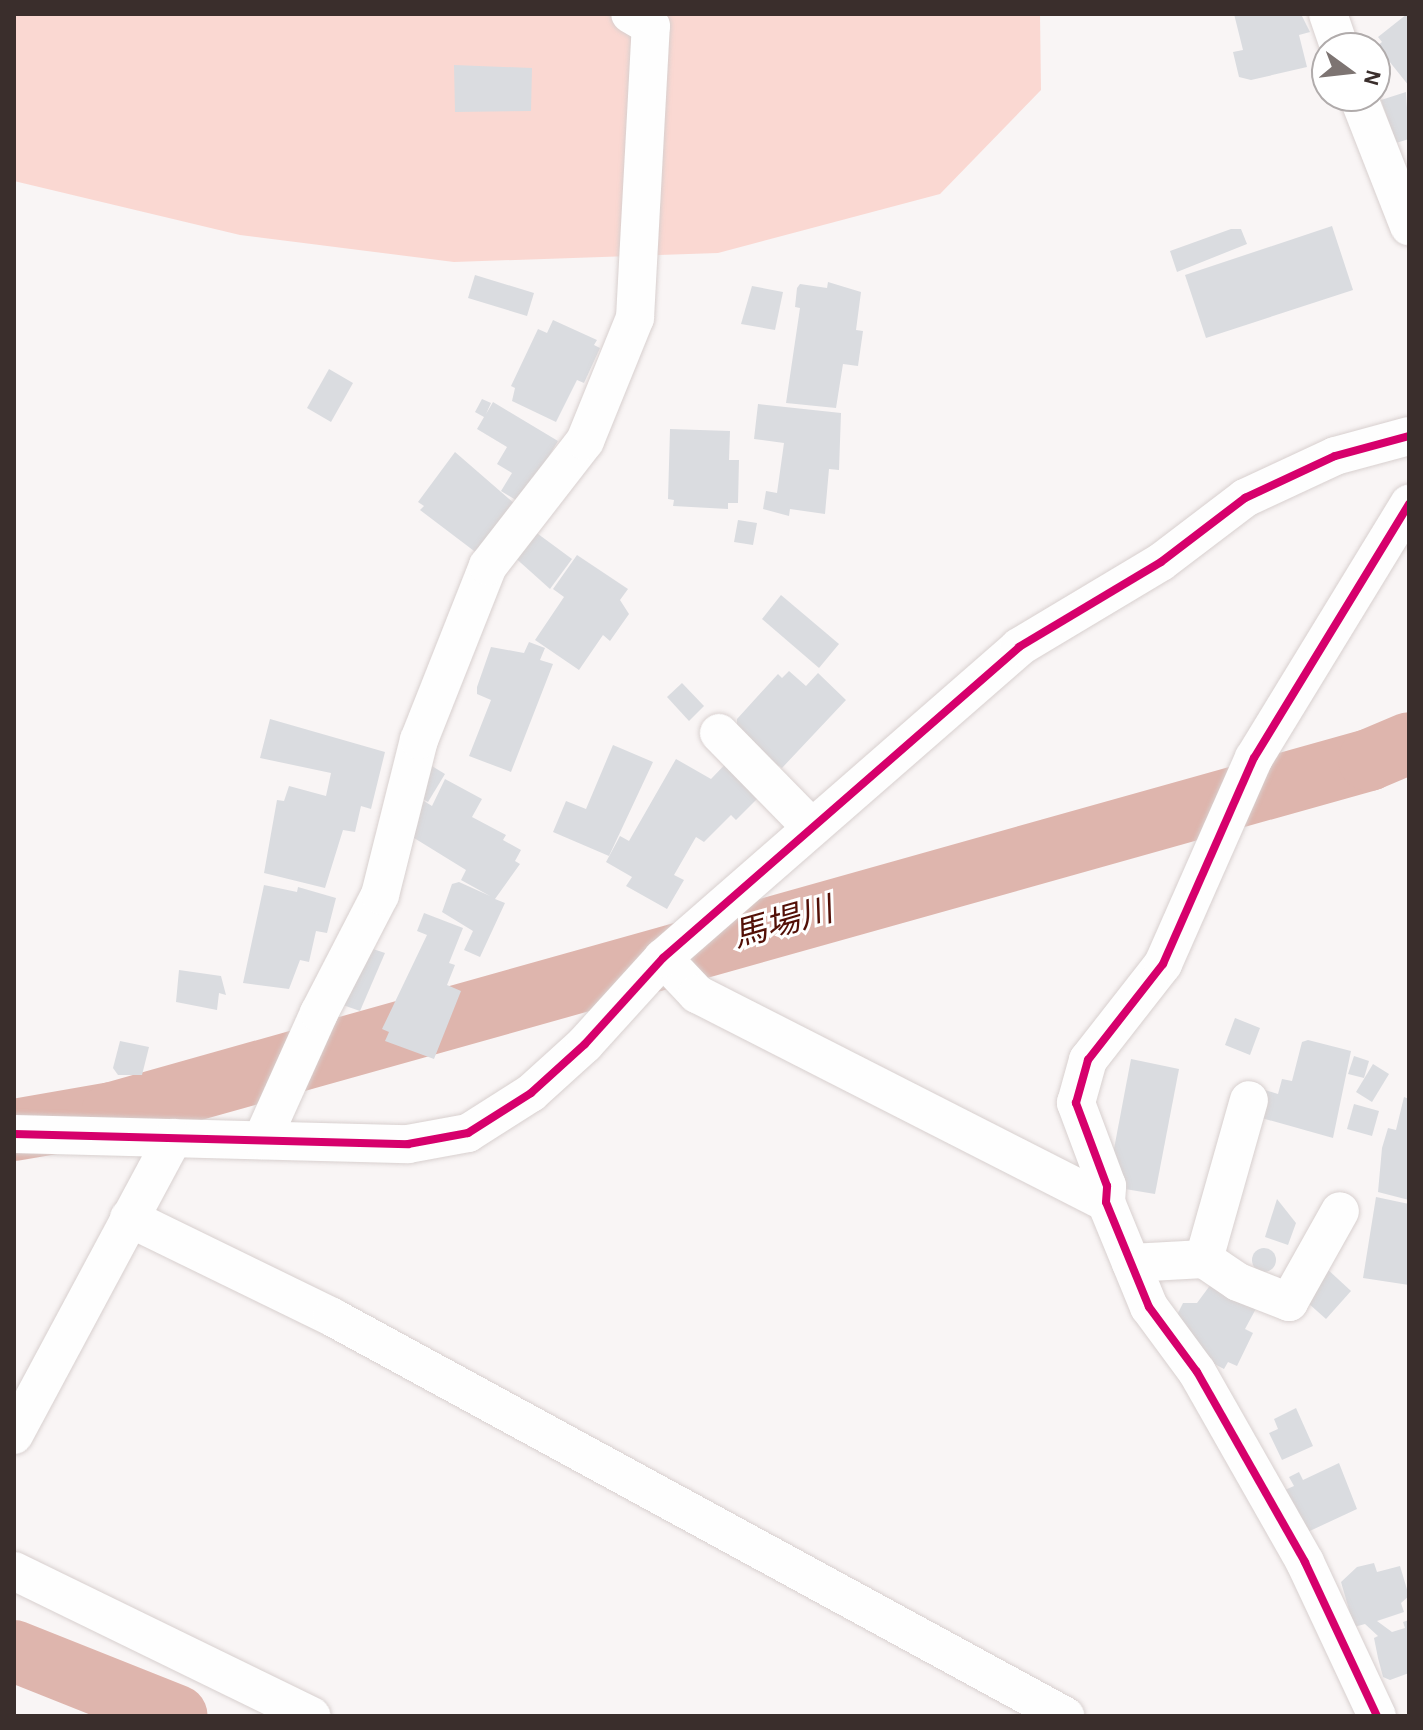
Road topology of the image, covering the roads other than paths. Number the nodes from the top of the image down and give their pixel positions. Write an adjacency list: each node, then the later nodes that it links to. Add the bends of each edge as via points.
1 (630, 14): 12 (street, via 651,26 635,318 585,441 488,566 419,740 380,895)
2 (1364, 112): 3 (street)
3 (1409, 226)
4 (1409, 436): 7 (street, via 1335,456 1245,498 1161,562 1019,647)
5 (1409, 504): 13 (street, via 1254,758 1163,964 1088,1060 1076,1103 1107,1186)
6 (719, 733): 7 (street)
7 (811, 827): 8 (street)
8 (663, 958): 12 (street, via 585,1044 531,1093 468,1133 408,1144); 13 (street, via 697,994)
9 (1249, 1100): 16 (street)
10 (14, 1134): 11 (street)
11 (173, 1138): 12 (street); 15 (street)
12 (262, 1140)
13 (1106, 1202): 17 (street)
14 (1340, 1211): 16 (street, via 1289,1302 1238,1282)
15 (129, 1218): 18 (street); 21 (street, via 332,1317)
16 (1204, 1259): 17 (street)
17 (1131, 1263): 22 (street, via 1149,1307 1197,1372 1305,1562)
18 (14, 1435)
19 (14, 1571): 20 (street)
20 (311, 1716)
21 (1065, 1716)
22 (1377, 1716)

